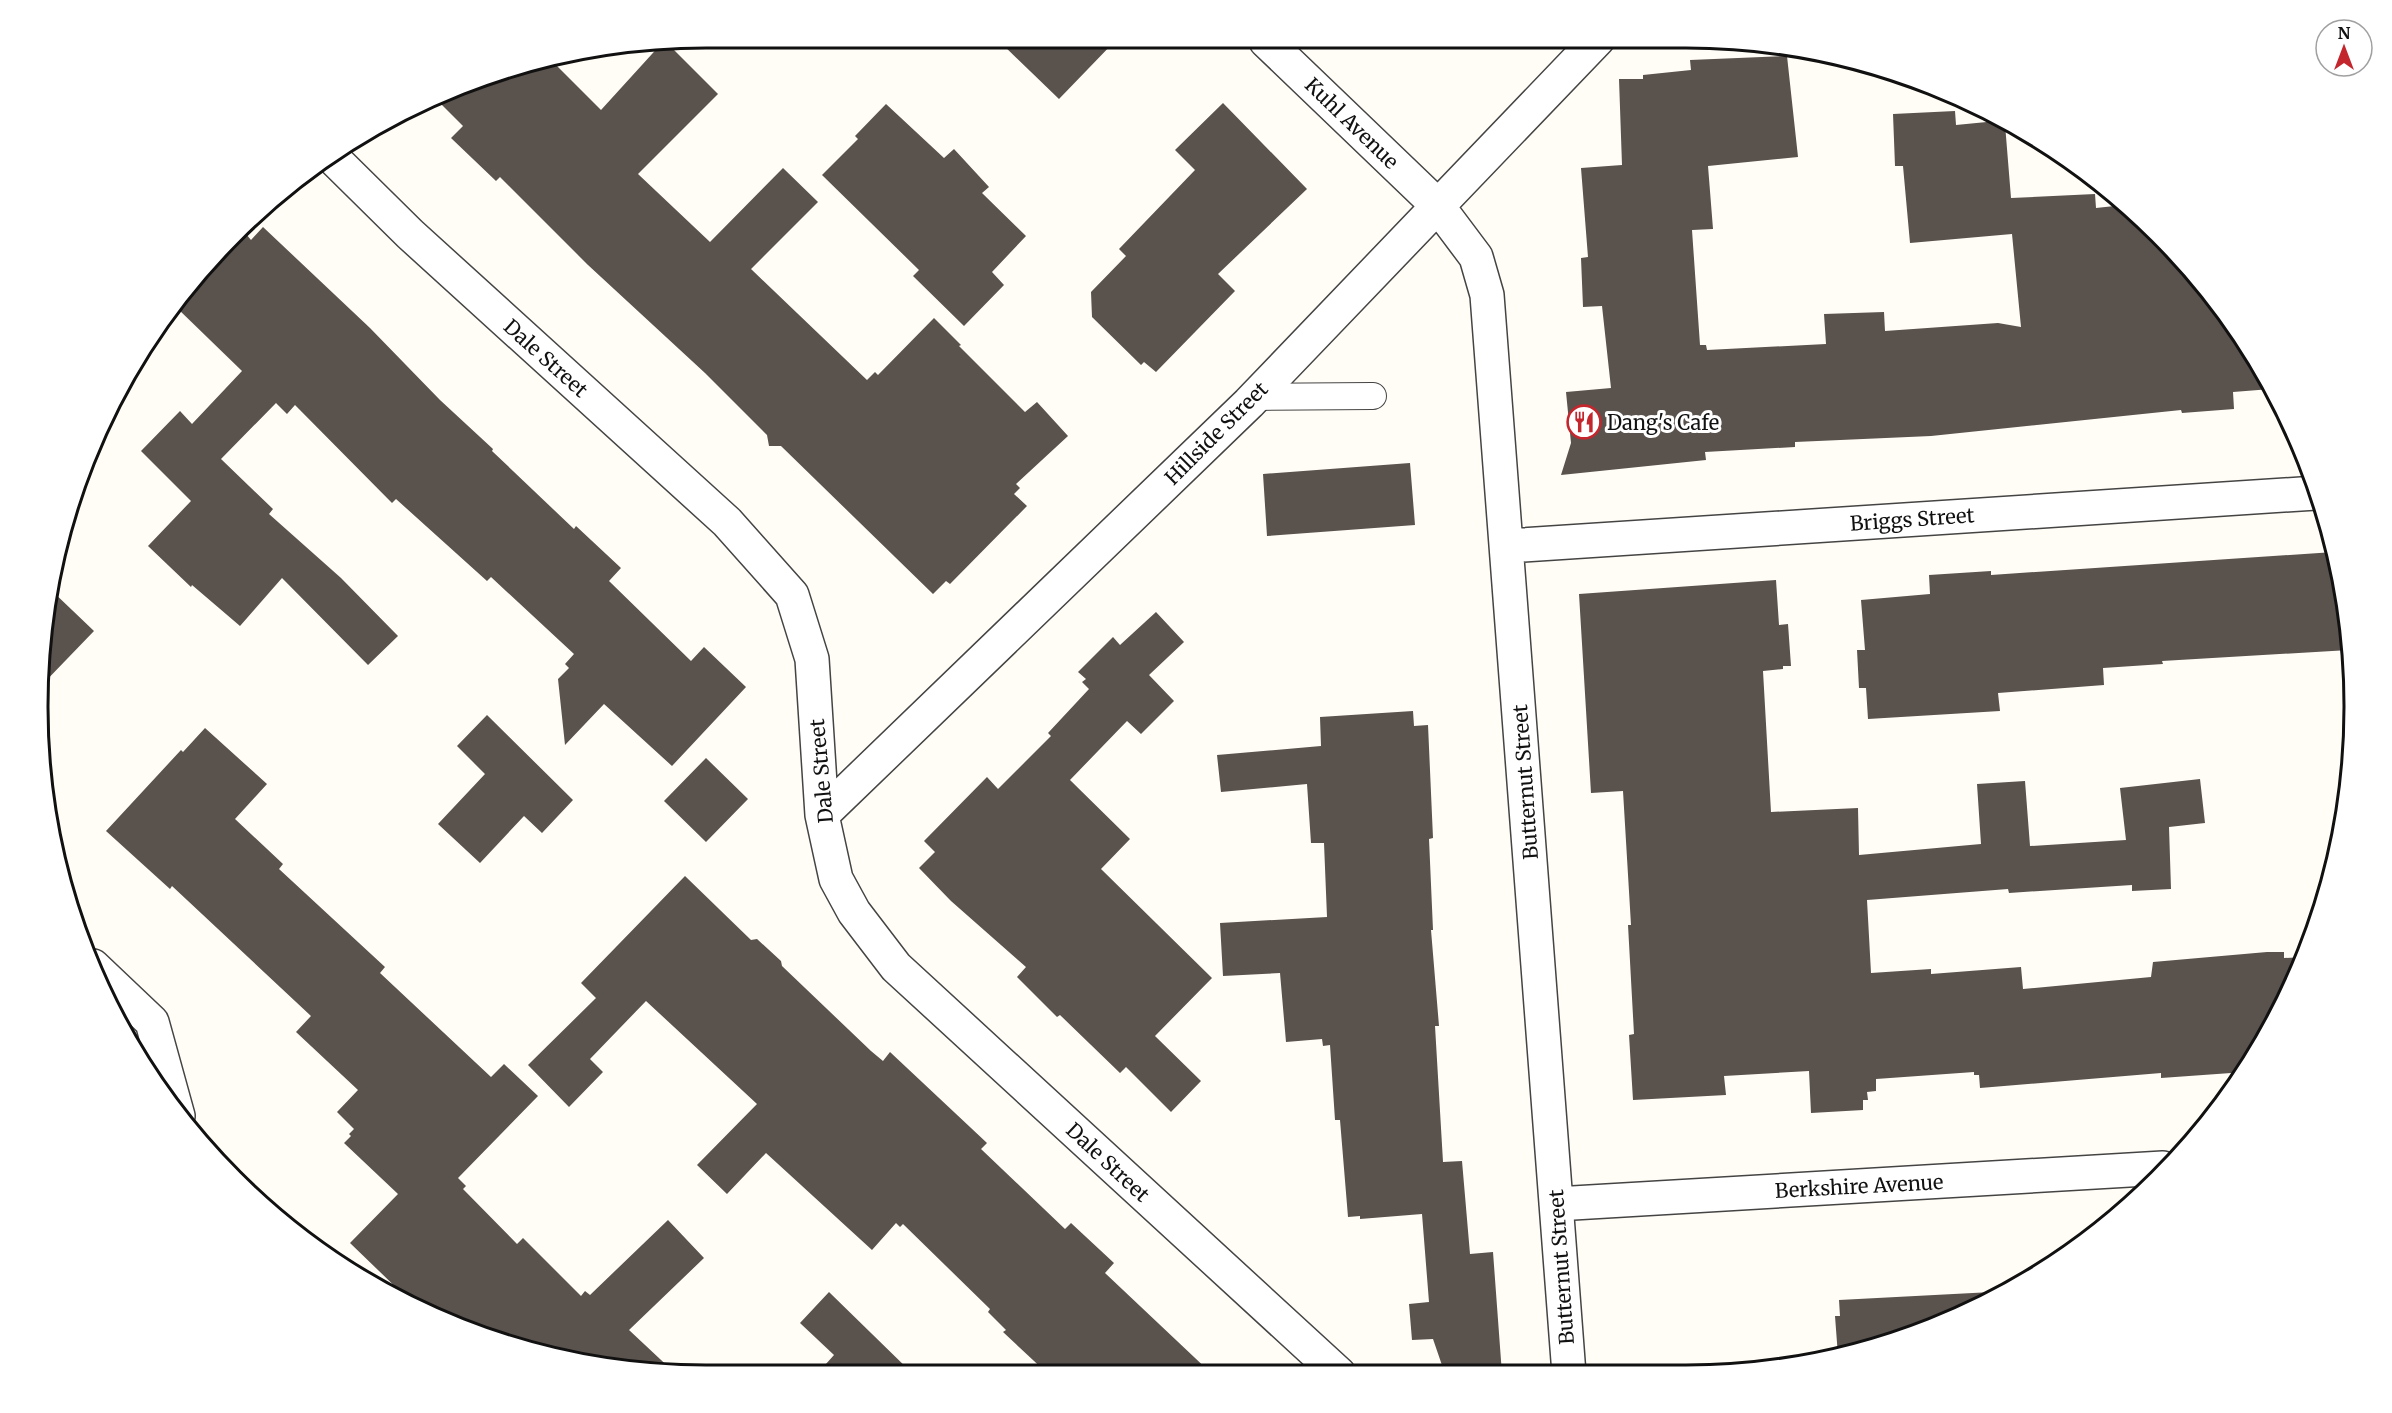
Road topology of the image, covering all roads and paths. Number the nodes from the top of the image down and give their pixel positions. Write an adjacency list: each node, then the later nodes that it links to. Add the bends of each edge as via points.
1 (1273, 48): 4 (street, Kuhl Avenue)
2 (1589, 48): 4 (street, Hillside Street)
3 (337, 162): 9 (street, Dale Street, via 410,234 727,522 792,595 812,659)
4 (1437, 205): 6 (street, Hillside Street); 8 (street, Butternut Street, via 1476,257 1487,295)
5 (1373, 396): 6 (lane)
6 (1254, 397): 9 (street, Hillside Street)
7 (2308, 493): 8 (street, Briggs Street)
8 (1507, 546): 13 (street, Butternut Street)
9 (822, 815): 14 (street, Dale Street, via 836,879 854,912 896,967)
10 (108, 980): 11 (street, via 152,1022)
11 (170, 1088)
12 (2154, 1169): 13 (street, Berkshire Avenue)
13 (1556, 1204): 15 (street, Butternut Street)
14 (1329, 1365)
15 (1568, 1365)

